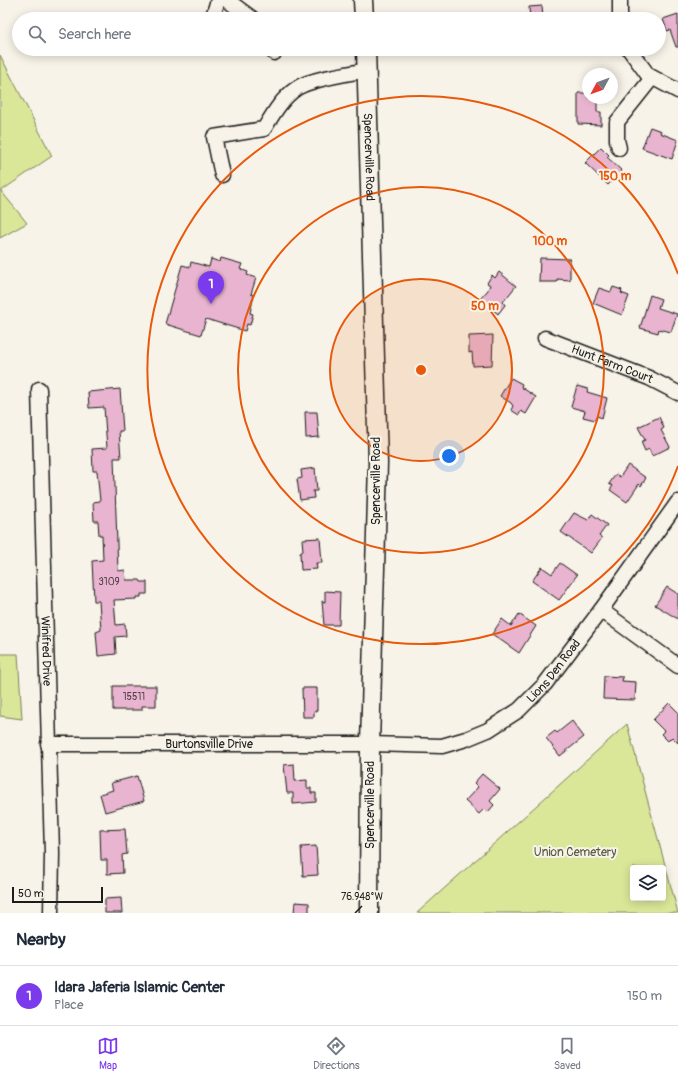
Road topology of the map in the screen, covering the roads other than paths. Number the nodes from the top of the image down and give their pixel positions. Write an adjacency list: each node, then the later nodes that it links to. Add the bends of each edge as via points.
1 (218, 0): 5 (street)
2 (227, 0): 6 (street)
3 (363, 0): 7 (main road)
4 (620, 0): 8 (street)
5 (214, 12)
6 (243, 12)
7 (364, 12)
8 (620, 12)
9 (366, 56): 11 (main road, Spencerville Road)
10 (634, 56): 12 (street)
11 (367, 70): 15 (street, via 338,75 298,88 277,108 264,130 214,137); 23 (main road, Spencerville Road, via 378,463)
12 (652, 78): 13 (street); 14 (street, via 617,122)
13 (678, 91)
14 (619, 148)
15 (222, 175)
16 (545, 338): 18 (street, Hunt Farm Court, via 649,378)
17 (39, 389): 22 (street, Winifred Drive)
18 (678, 393)
19 (678, 502): 20 (street, Lions Den Road)
20 (601, 610): 21 (street); 23 (street, Lions Den Road, via 545,684 519,710 488,730 442,746)
21 (678, 666)
22 (48, 744): 23 (street, Burtonsville Drive); 24 (street, Winifred Drive, via 52,853)
23 (370, 744): 25 (main road, Spencerville Road)
24 (51, 913)
25 (369, 913)

